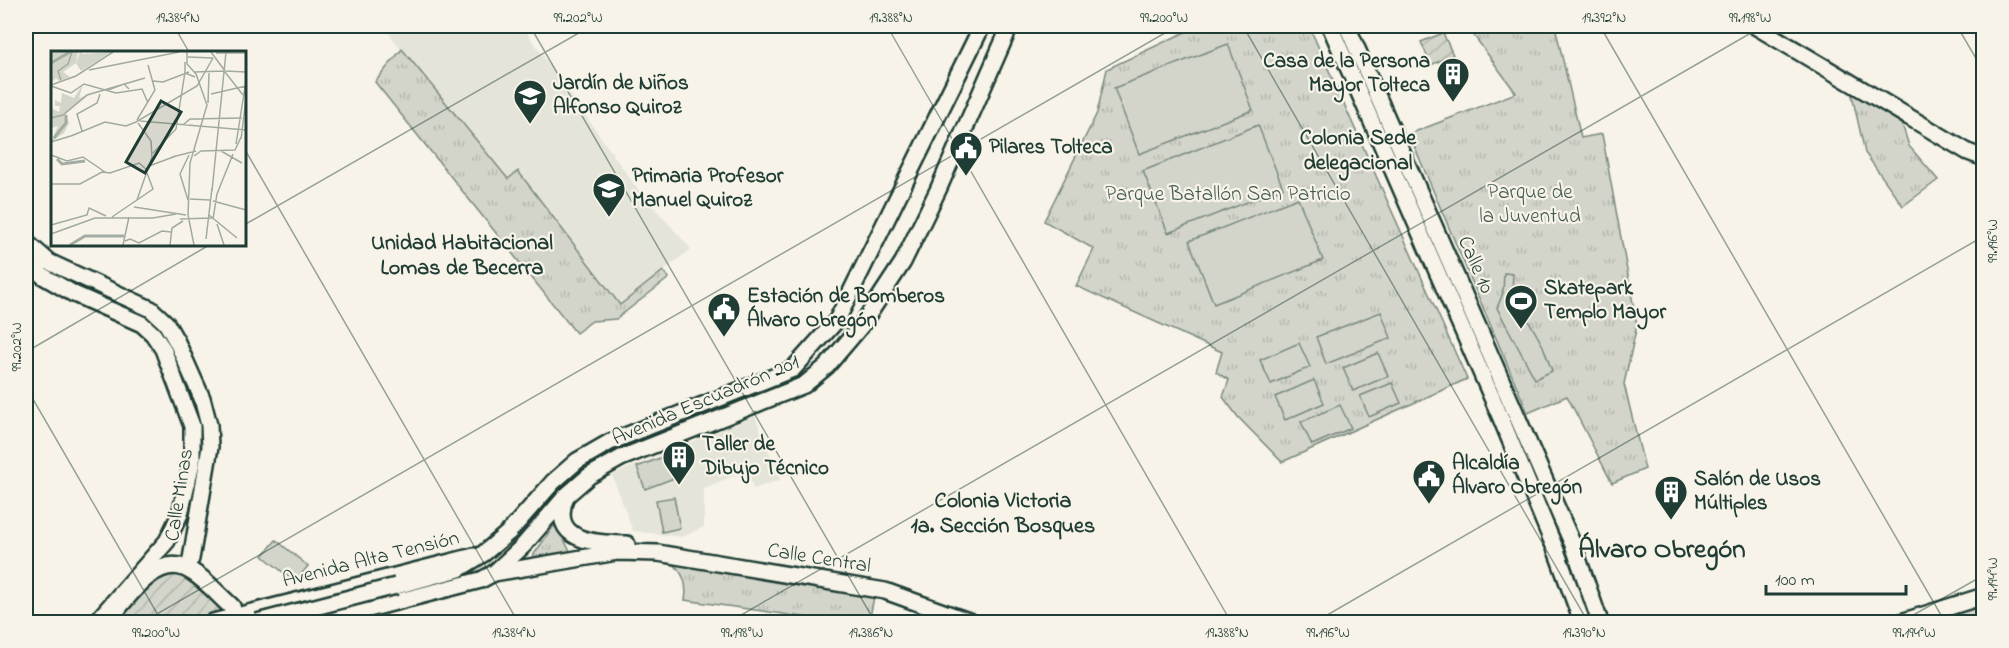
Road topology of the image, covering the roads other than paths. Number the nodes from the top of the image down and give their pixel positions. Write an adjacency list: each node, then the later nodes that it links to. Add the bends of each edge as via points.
1 (982, 26): 11 (street, Avenida Escuadrón 201, via 837,320 793,369)
2 (1010, 26): 12 (street, Avenida Escuadrón 201, via 938,190 883,295 815,378)
3 (1330, 26): 30 (street, Calle 10, via 1500,416)
4 (1347, 26): 31 (street, Calle 10, via 1574,547)
5 (1755, 26): 6 (street)
6 (1983, 158)
7 (26, 242): 9 (street, Calle Minas, via 49,262)
8 (26, 261): 10 (street, Calle Minas, via 43,276)
9 (136, 301): 10 (street); 17 (street, Calle Minas, via 159,314 177,342 209,425 208,467)
10 (125, 317): 14 (street, Calle Minas, via 142,324 163,349 192,426 192,462 180,514)
11 (760, 382): 12 (street); 16 (street, Avenida Escuadrón 201, via 610,442 577,461)
12 (768, 399): 13 (street, Avenida Escuadrón 201, via 621,458 589,476)
13 (566, 496): 15 (street, Calle Central, via 564,521 579,539 590,543 640,544); 18 (street, Avenida Escuadrón 201)
14 (167, 541): 17 (street); 24 (street, Calle Minas)
15 (658, 553): 18 (street, Calle Central, via 617,552); 29 (street, Calle Central, via 885,591)
16 (483, 554): 20 (street, Avenida Alta Tensión, via 459,570); 23 (street, Avenida Alta Tensión)
17 (191, 559): 23 (street)
18 (494, 573): 19 (street, Avenida Escuadrón 201)
19 (471, 583): 20 (street, Avenida Alta Tensión); 28 (street, via 456,597)
20 (398, 594): 23 (street, Avenida Alta Tensión, bridge); 27 (street, Avenida Alta Tensión)
21 (1983, 596): 32 (street)
22 (232, 608): 25 (main road, via 186,569 167,566 150,575)
23 (252, 620): 26 (street, Avenida Alta Tensión)
24 (96, 622)
25 (106, 622)
26 (213, 622)
27 (318, 622)
28 (352, 622)
29 (972, 622)
30 (1582, 622)
31 (1600, 622)
32 (1900, 622)

